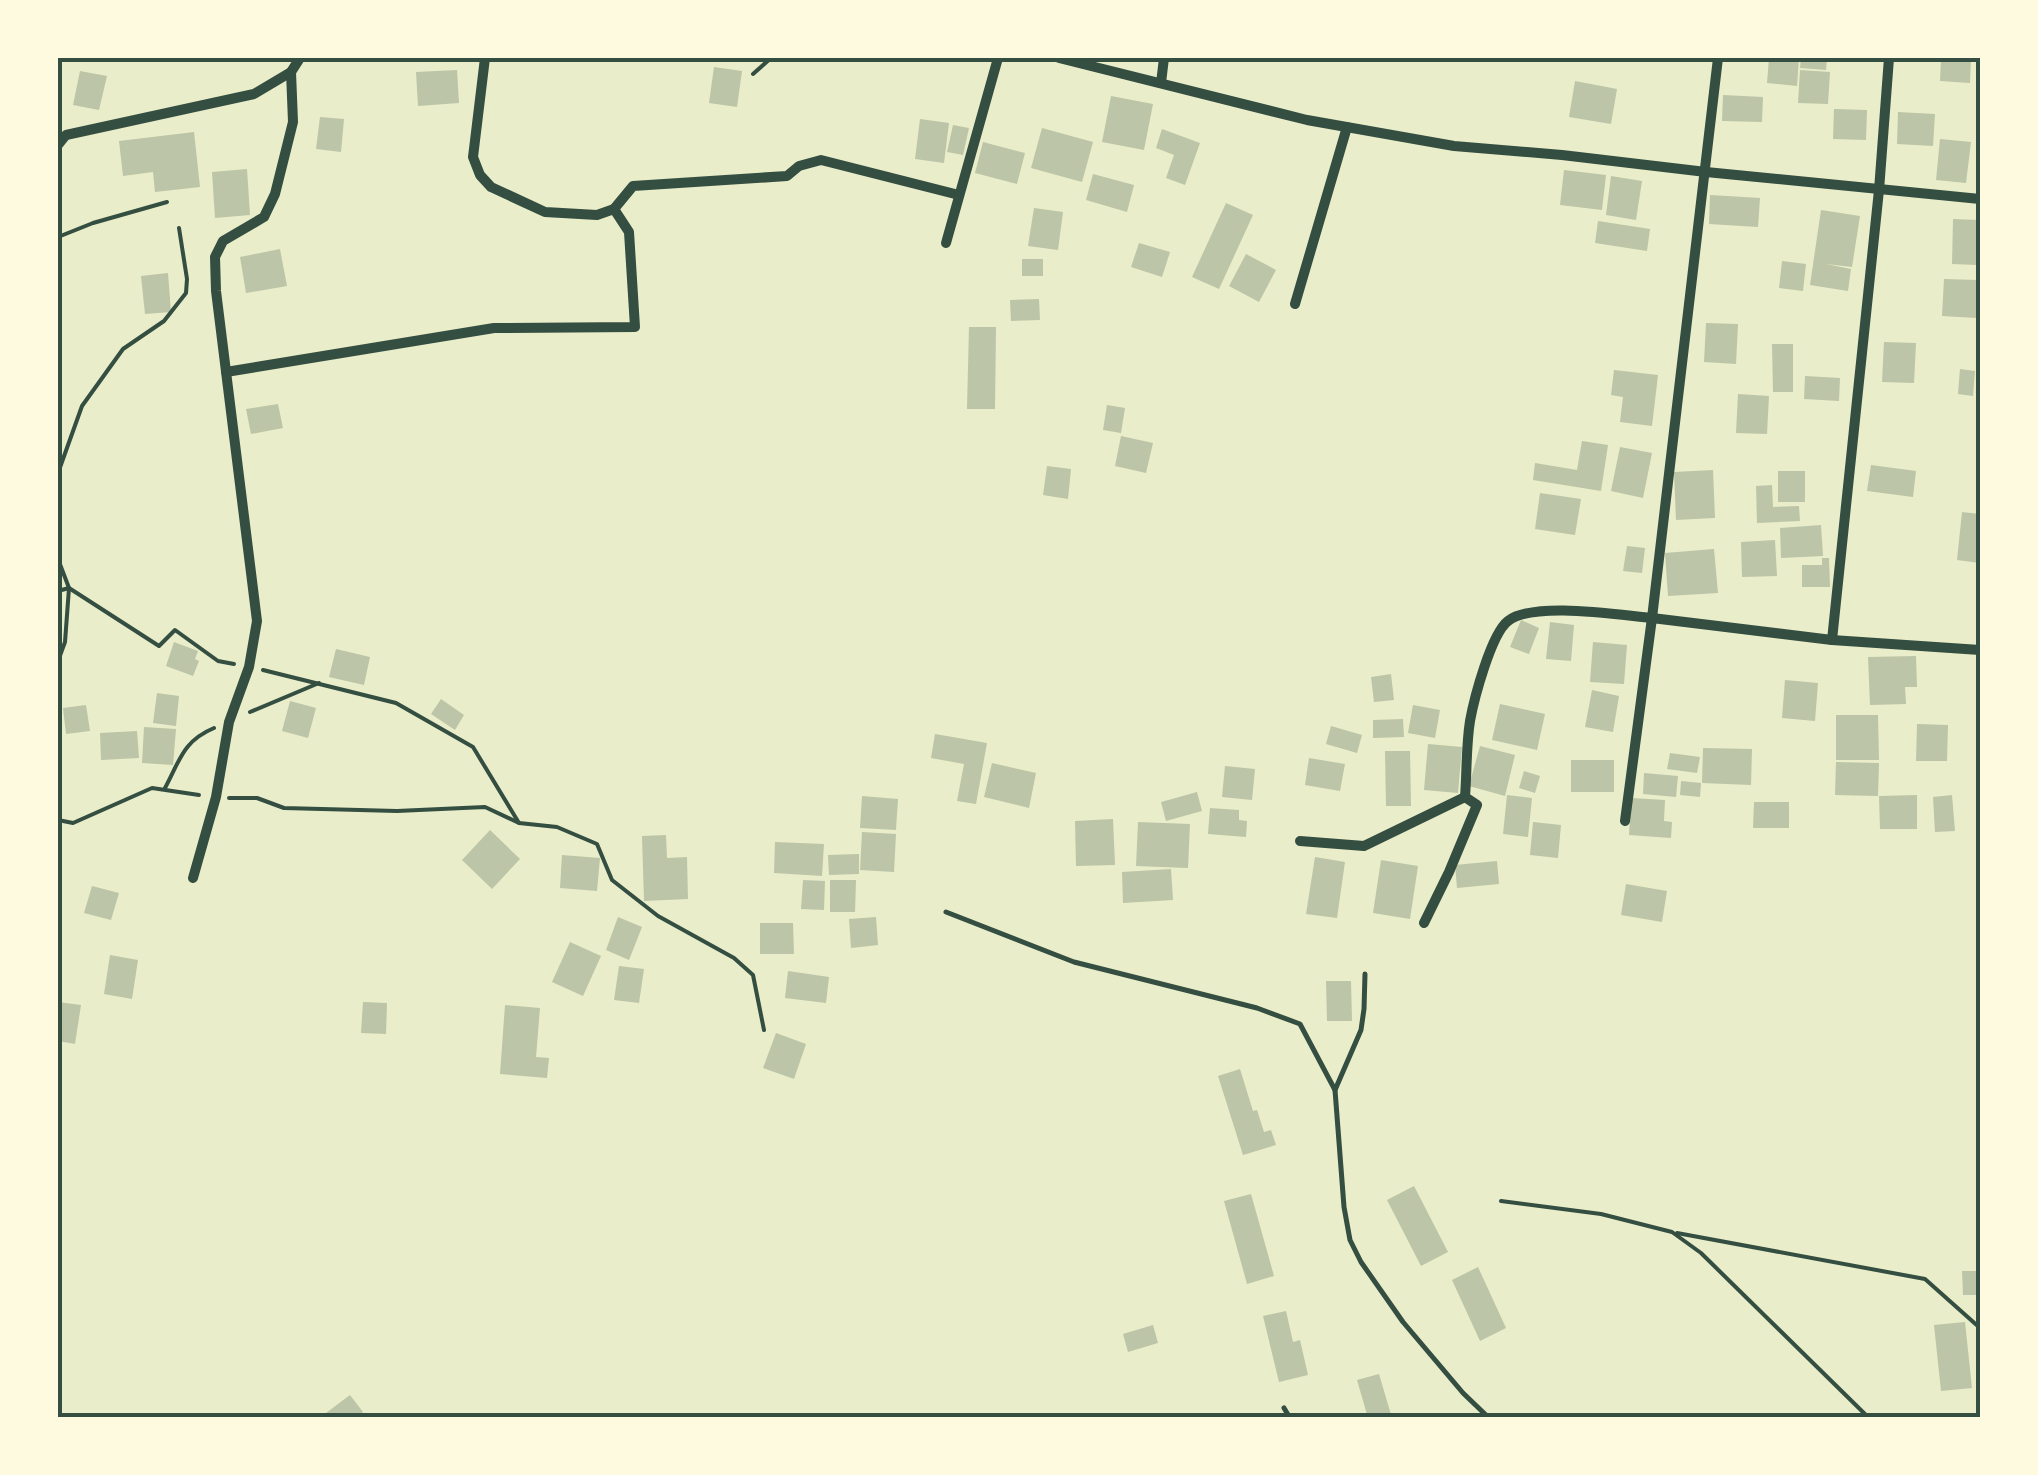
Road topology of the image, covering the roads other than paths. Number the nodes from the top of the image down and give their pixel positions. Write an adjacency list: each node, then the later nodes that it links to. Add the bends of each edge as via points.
1 (300, 58): 8 (street)
2 (484, 58): 16 (street, via 473,157 492,188 545,212 597,215)
3 (998, 58): 14 (street)
4 (1058, 58): 9 (street)
5 (1164, 58): 9 (street)
6 (1718, 58): 12 (street)
7 (1889, 58): 13 (street)
8 (290, 72): 11 (street, via 254,94 66,136); 19 (street, via 293,122 275,194 264,217 223,240 215,257)
9 (1161, 84): 10 (street)
10 (1346, 127): 12 (street, via 1454,146); 18 (street)
11 (58, 144)
12 (1706, 172): 13 (street); 20 (street)
13 (1878, 190): 15 (street); 21 (street)
14 (959, 196): 16 (street, via 821,160 787,176 634,186); 17 (street)
15 (1980, 198)
16 (614, 209): 19 (street, via 628,232 635,328 494,328)
17 (946, 243)
18 (1295, 304)
19 (226, 372): 26 (street, via 257,621)
20 (1652, 618): 21 (street); 23 (street, via 1566,610 1508,621 1490,647 1470,721); 24 (street)
21 (1832, 640): 22 (street)
22 (1980, 650)
23 (1465, 798): 25 (street, via 1364,846); 28 (street, via 1477,805)
24 (1625, 822)
25 (1300, 841)
26 (193, 878)
27 (946, 912): 30 (lane, via 1074,962 1300,1024)
28 (1424, 923)
29 (1365, 974): 30 (lane, via 1360,1030)
30 (1335, 1090): 33 (lane, via 1350,1240 1403,1322)
31 (1284, 1408): 32 (lane)
32 (1290, 1418)
33 (1489, 1418)

